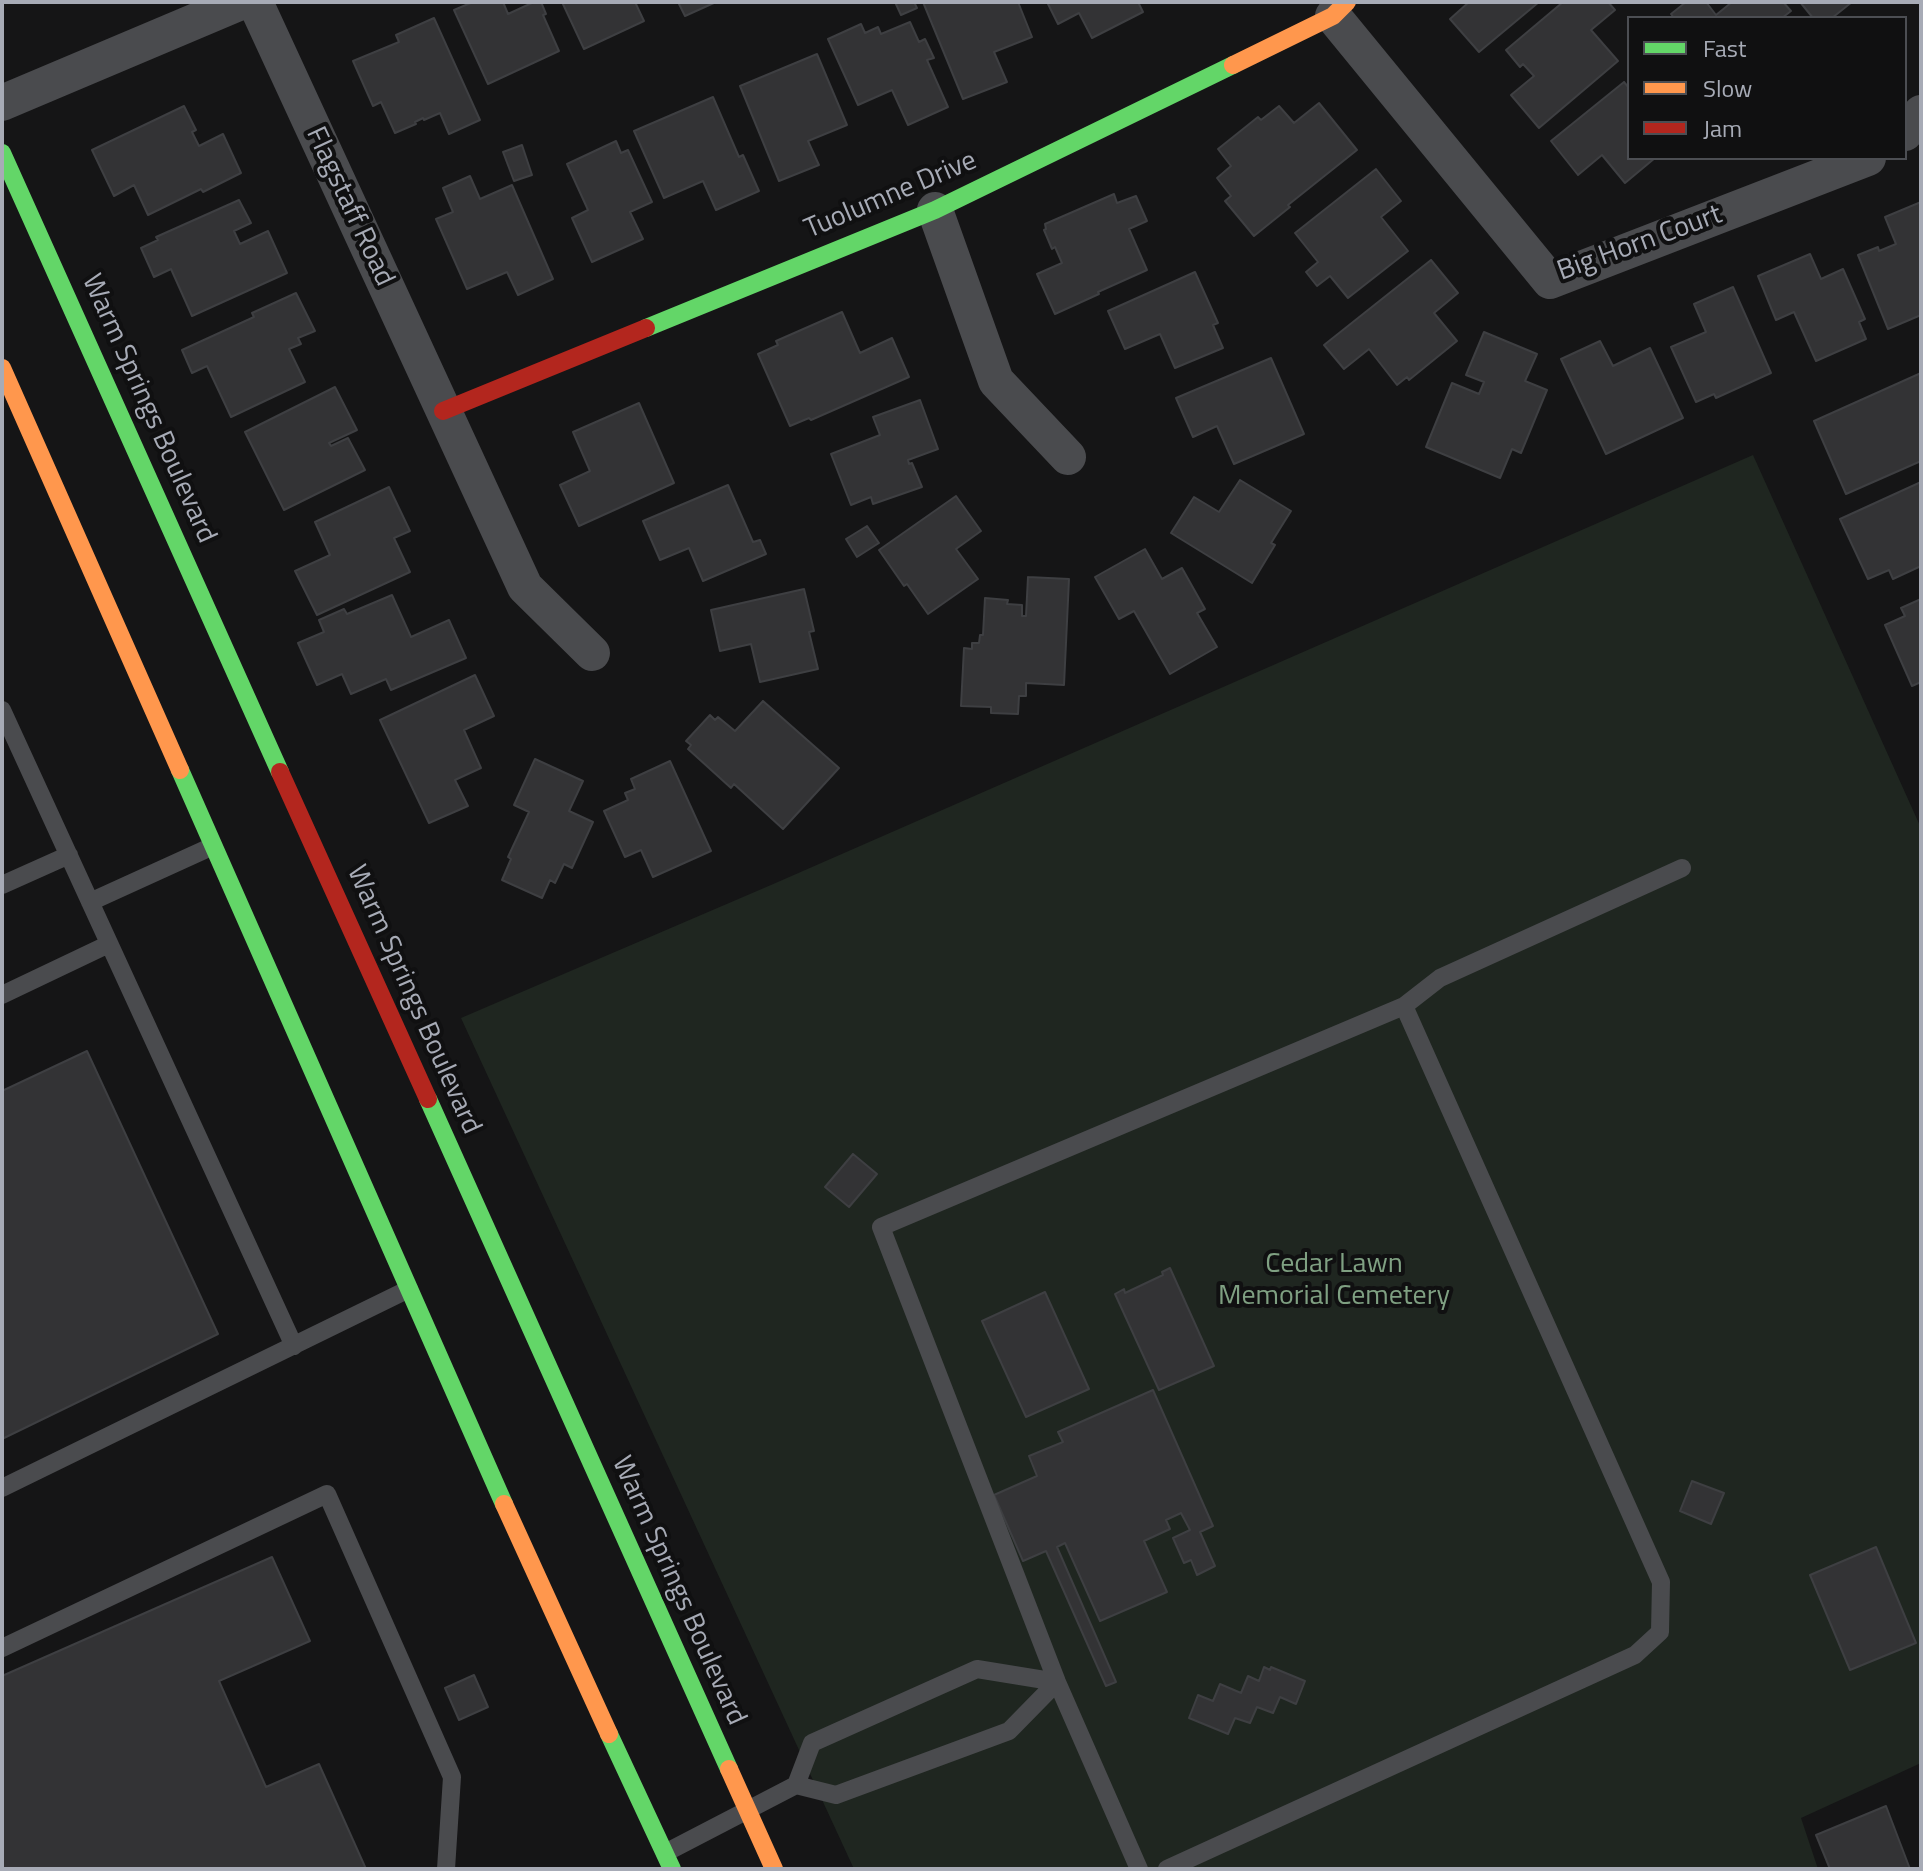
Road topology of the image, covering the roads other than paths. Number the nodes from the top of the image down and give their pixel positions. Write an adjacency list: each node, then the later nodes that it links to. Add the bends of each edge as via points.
1 (241, 2): 4 (street)
2 (255, 2): 11 (street, Flagstaff Road)
3 (1340, 9): 8 (street, Big Horn Court, via 1550,281); 9 (main road, Tuolumne Drive)
4 (2, 103)
5 (1921, 113): 6 (street)
6 (1907, 130)
7 (2, 153): 29 (main road, Warm Springs Boulevard)
8 (1863, 160)
9 (935, 210): 11 (main road, Tuolumne Drive); 12 (street, via 996,381)
10 (4, 379): 15 (main road)
11 (443, 411): 13 (street, Flagstaff Road, via 525,587)
12 (1068, 457)
13 (592, 653)
14 (2, 710): 16 (lane)
15 (213, 846): 19 (lane); 23 (main road)
16 (69, 855): 18 (lane); 19 (lane)
17 (1682, 868): 22 (lane, via 1440,978)
18 (2, 885)
19 (90, 902): 20 (lane)
20 (109, 944): 21 (lane); 24 (lane)
21 (2, 995)
22 (1404, 1006): 27 (lane, via 881,1227); 34 (lane, via 1661,1582 1660,1632 1635,1655)
23 (409, 1289): 24 (lane); 30 (main road)
24 (294, 1346): 25 (lane)
25 (2, 1488)
26 (2, 1648): 31 (lane, via 327,1494 452,1777)
27 (1057, 1682): 28 (lane, via 1009,1731 836,1795); 28 (lane, via 977,1669 812,1743); 33 (lane)
28 (796, 1785): 29 (lane)
29 (746, 1810): 30 (lane); 32 (main road, Warm Springs Boulevard)
30 (668, 1861)
31 (446, 1869)
32 (774, 1869)
33 (1139, 1869)
34 (1167, 1869)

